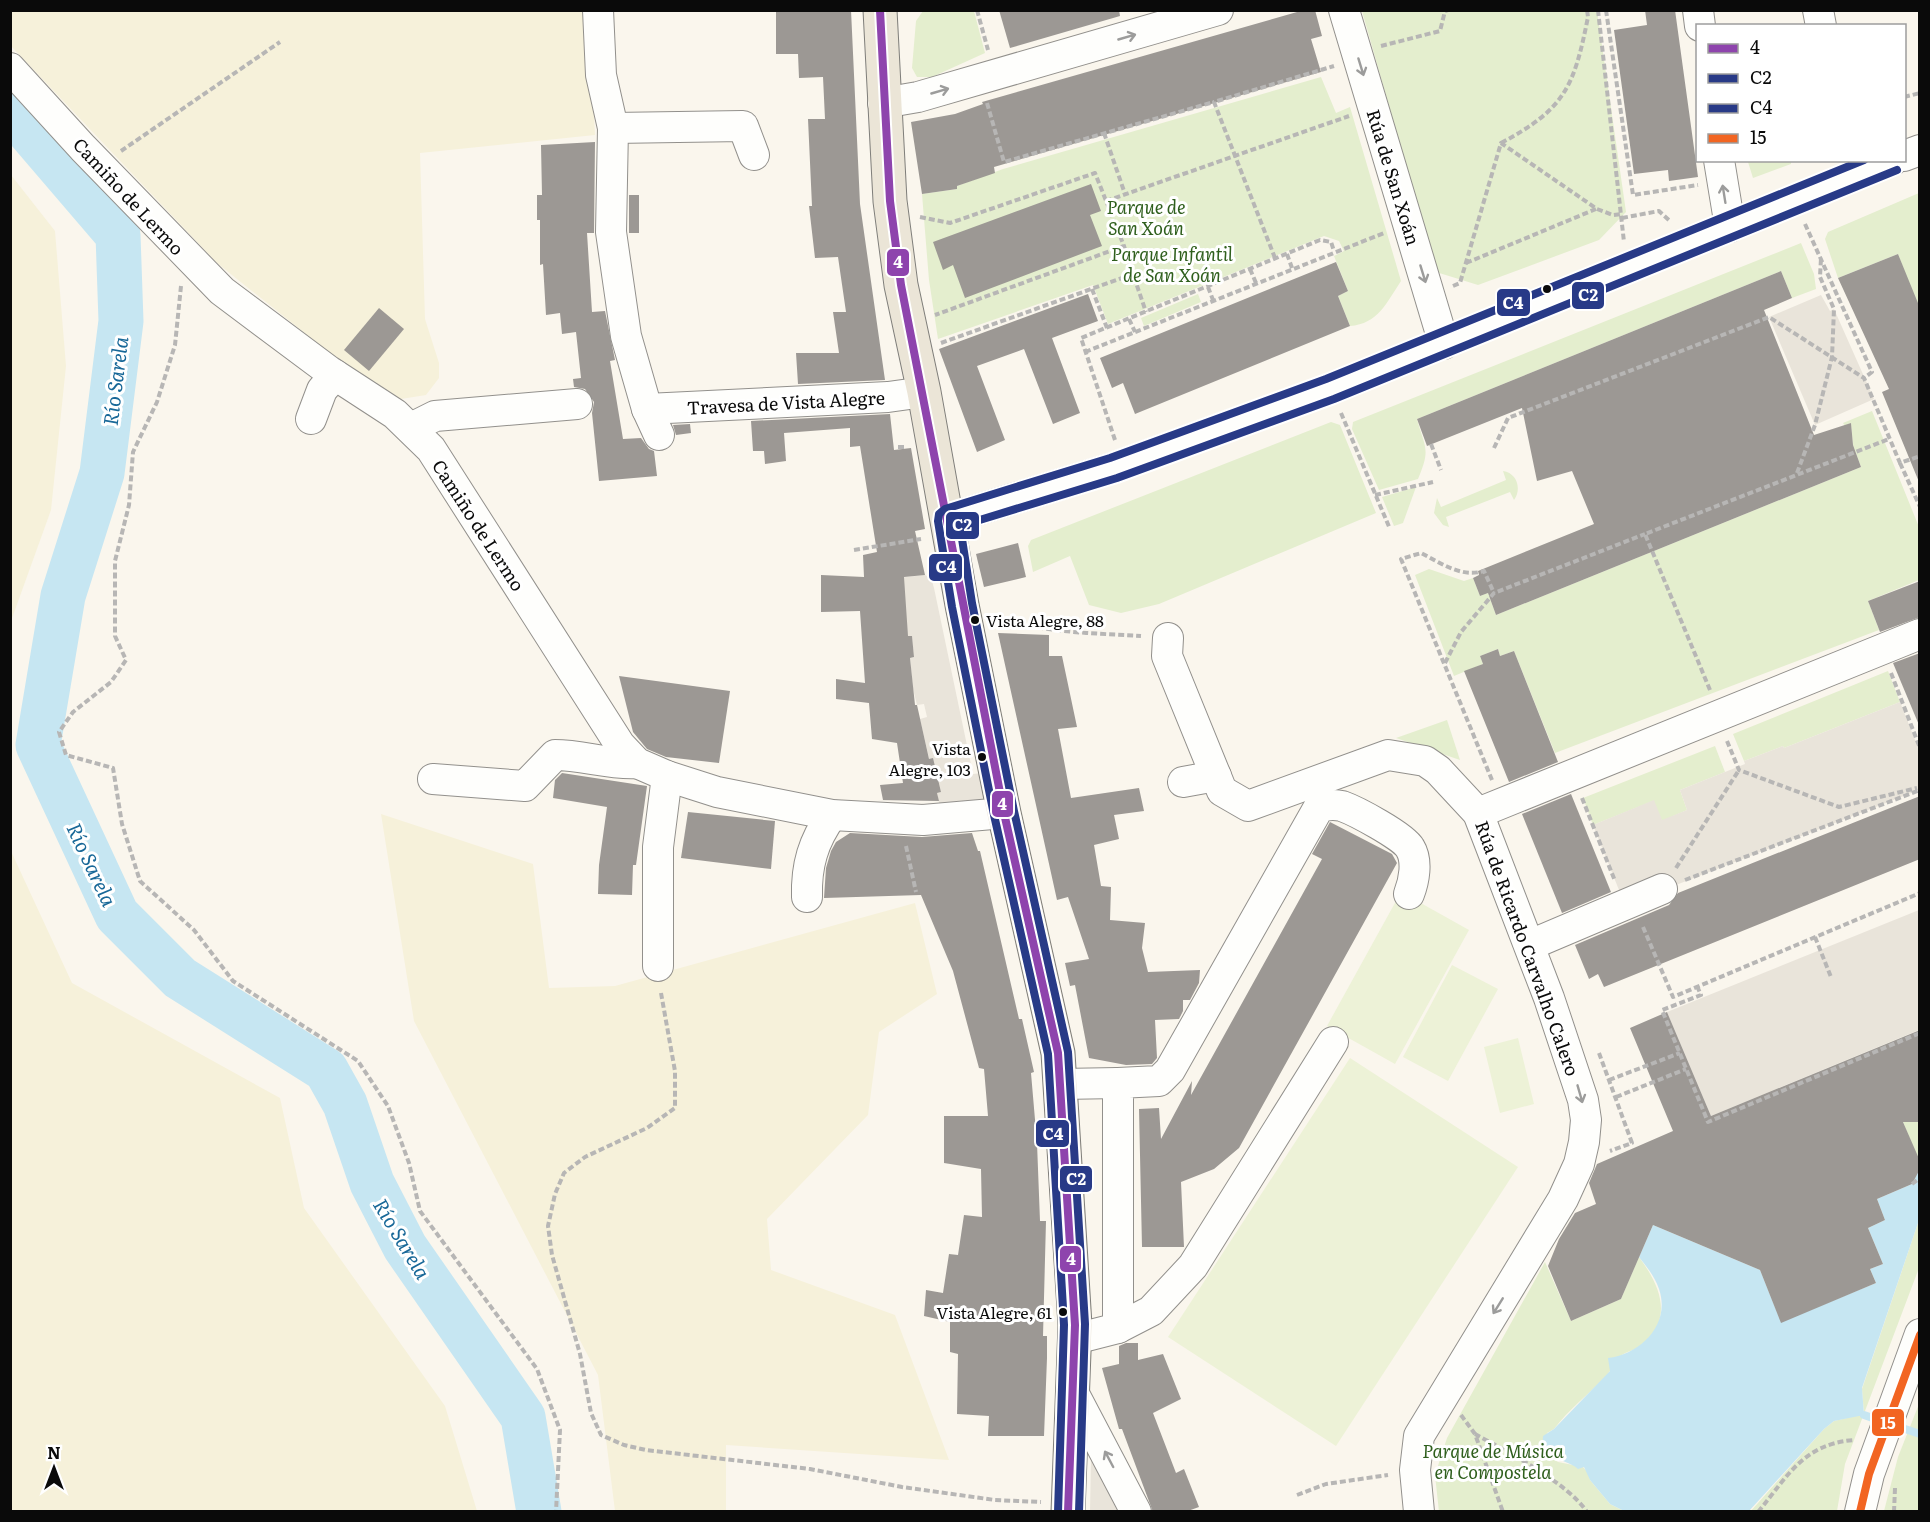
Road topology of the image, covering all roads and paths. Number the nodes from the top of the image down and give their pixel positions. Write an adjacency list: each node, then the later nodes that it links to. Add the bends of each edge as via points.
1 (598, 10): 17 (street, via 601,75)
2 (880, 10): 14 (main road)
3 (1218, 10): 14 (street, one-way to 3, via 918,97)
4 (1344, 10): 58 (street, Rúa de San Xoán, one-way to 58)
5 (1448, 10): 10 (path, via 1440,31)
6 (1587, 10): 19 (path, via 1580,57 1561,100 1535,125)
7 (1598, 10): 32 (path)
8 (1606, 10): 27 (path, via 1633,195)
9 (280, 42): 22 (path)
10 (1394, 43)
11 (1344, 63): 13 (path)
12 (10, 68): 41 (street, Camiño de Lermo)
13 (1214, 102): 18 (path); 23 (path)
14 (883, 103): 64 (main road, via 901,285)
15 (988, 106): 18 (path, via 1004,162)
16 (1359, 113): 23 (path)
17 (613, 128): 21 (street, via 743,126); 66 (street, via 611,232 626,336)
18 (1104, 133): 28 (path)
19 (1501, 143): 30 (path); 44 (path)
20 (1920, 150): 24 (street)
21 (754, 154)
22 (115, 155)
23 (1235, 155): 28 (path); 42 (path)
24 (1906, 156)
25 (1883, 162): 26 (street)
26 (1854, 168): 35 (street)
27 (1721, 171): 35 (street, one-way to 27)
28 (1125, 194): 29 (path)
29 (1106, 201): 31 (path, via 1095,173 950,223); 38 (path)
30 (1597, 209): 32 (path); 44 (path)
31 (913, 216)
32 (1622, 216): 34 (path, via 1659,212); 37 (path)
33 (1804, 222): 43 (path)
34 (1674, 224)
35 (1730, 227): 58 (street)
36 (1393, 230): 39 (path)
37 (1624, 244)
38 (1124, 246): 47 (path); 54 (path)
39 (1334, 251): 40 (path, via 1331,242 1320,240); 45 (path)
40 (1287, 254): 42 (path); 45 (path)
41 (185, 256): 62 (street, Camiño de Lermo, via 222,291); 139 (path, via 175,345 134,452 129,505 115,561 115,636 126,660 111,682 73,712 59,732 66,755 113,768 122,824 140,881 194,930 233,981 358,1062 388,1106 409,1162 420,1211 537,1369 561,1430)
42 (1275, 258): 46 (path)
43 (1821, 258): 61 (path, via 1820,277 1834,309); 63 (path, via 1872,372)
44 (1466, 263): 49 (path)
45 (1292, 268): 48 (path)
46 (1250, 269): 48 (path); 50 (path)
47 (1133, 274): 51 (path); 53 (path)
48 (1256, 283): 52 (path)
49 (1460, 283)
50 (1208, 286): 52 (path); 53 (path)
51 (1092, 289): 56 (path); 59 (path)
52 (1213, 300): 57 (path)
53 (1146, 312): 55 (path)
54 (927, 317)
55 (1129, 319): 56 (path); 57 (path)
56 (1107, 328): 60 (path, via 1081,338)
57 (1135, 332): 60 (path)
58 (1444, 344): 82 (street, via 1330,389)
59 (932, 346)
60 (1085, 352): 72 (path)
61 (1832, 357): 63 (path); 74 (path, via 1769,317 1508,418); 78 (path, via 1815,425)
62 (334, 375): 67 (street, via 322,390); 69 (street, Camiño de Lermo, via 396,414)
63 (1864, 378): 71 (path)
64 (924, 392): 66 (street, Travesa de Vista Alegre, via 888,398); 82 (main road)
65 (577, 404): 69 (street, via 435,416)
66 (647, 409): 70 (street)
67 (311, 419)
68 (1345, 424): 80 (path)
69 (411, 428): 95 (street, Camiño de Lermo, via 431,449 620,745)
70 (659, 435)
71 (1889, 439): 76 (path); 78 (path)
72 (1116, 444)
73 (1431, 444): 77 (path)
74 (1494, 448)
75 (1920, 456): 76 (path)
76 (1900, 464): 81 (path)
77 (1442, 470)
78 (1797, 473): 84 (path)
79 (1433, 482): 80 (path)
80 (1375, 495): 83 (path)
81 (1920, 507)
82 (936, 529): 85 (path); 104 (main road, via 962,605)
83 (1390, 530)
84 (1645, 534): 86 (path); 92 (path)
85 (854, 550)
86 (1494, 593): 90 (path, via 1461,632); 90 (path, via 1484,571 1462,573 1420,553 1401,559)
87 (985, 613): 89 (path, via 1014,623 1062,630)
88 (1920, 634): 105 (street, Rúa de Ricardo Carvalho Calero)
89 (1168, 638): 98 (street, via 1167,656)
90 (1444, 663): 101 (path)
91 (1890, 671): 94 (path)
92 (1713, 698)
93 (1727, 741): 96 (path)
94 (1920, 748)
95 (637, 763): 97 (street, Camiño de Lermo); 99 (street, via 607,765 555,755 525,786)
96 (1739, 770): 102 (path, via 1839,807); 108 (path)
97 (667, 776): 106 (street, Camiño de Lermo, via 717,792); 116 (street, via 658,847)
98 (1216, 776): 100 (street); 105 (street, via 1222,791 1248,806 1388,755 1407,756 1438,770)
99 (433, 778)
100 (1183, 782)
101 (1496, 789)
102 (1920, 789): 108 (path)
103 (1580, 794): 113 (path)
104 (1004, 813): 107 (street, Camiño de Lermo); 124 (main road, via 1049,1008)
105 (1479, 813): 115 (street, Rúa de Ricardo Carvalho Calero)
106 (832, 815): 107 (street, Camiño de Lermo); 112 (street, via 810,857)
107 (901, 819): 109 (path)
108 (1662, 889): 113 (street)
109 (916, 892)
110 (1920, 893): 114 (path)
111 (1409, 894): 123 (street, via 1414,862 1411,849 1403,840 1341,806 1319,807 1170,1070 1159,1081)
112 (807, 897)
113 (1629, 903): 115 (street); 118 (path, via 1673,997)
114 (1815, 937): 117 (path); 118 (path)
115 (1530, 945): 136 (street, Rúa de Ricardo Carvalho Calero, one-way to 136, via 1582,1100 1586,1120 1584,1142 1563,1199 1424,1425)
116 (658, 966): 138 (path, via 675,1071 675,1108 647,1128 585,1157 564,1173 548,1226 591,1413 601,1435 646,1450 810,1469 902,1487)
117 (1831, 976)
118 (1697, 986): 121 (path, via 1701,995 1662,1010)
119 (1920, 1033): 122 (path, via 1708,1122)
120 (1333, 1042): 129 (street, via 1192,1266 1151,1311)
121 (1680, 1053): 122 (path); 125 (path, via 1609,1080)
122 (1686, 1069): 125 (path)
123 (1118, 1083): 124 (street); 129 (street)
124 (1062, 1084): 130 (main road)
125 (1616, 1097): 126 (path)
126 (1632, 1143)
127 (1920, 1178): 128 (path)
128 (1912, 1184)
129 (1118, 1328): 130 (street)
130 (1075, 1339): 132 (main road)
131 (1917, 1347): 134 (street)
132 (1074, 1394): 138 (main road); 140 (street, one-way to 132)
133 (1458, 1410): 135 (path)
134 (1878, 1430): 144 (path, via 1807,1454); 145 (street)
135 (1475, 1434): 142 (path); 143 (path, via 1541,1473 1582,1503)
136 (1415, 1470): 137 (path, via 1326,1484); 141 (street, Rúa de Ricardo Carvalho Calero)
137 (1297, 1495)
138 (1068, 1509)
139 (556, 1512)
140 (1136, 1512)
141 (1419, 1512)
142 (1503, 1512)
143 (1587, 1512)
144 (1758, 1512)
145 (1860, 1512)

